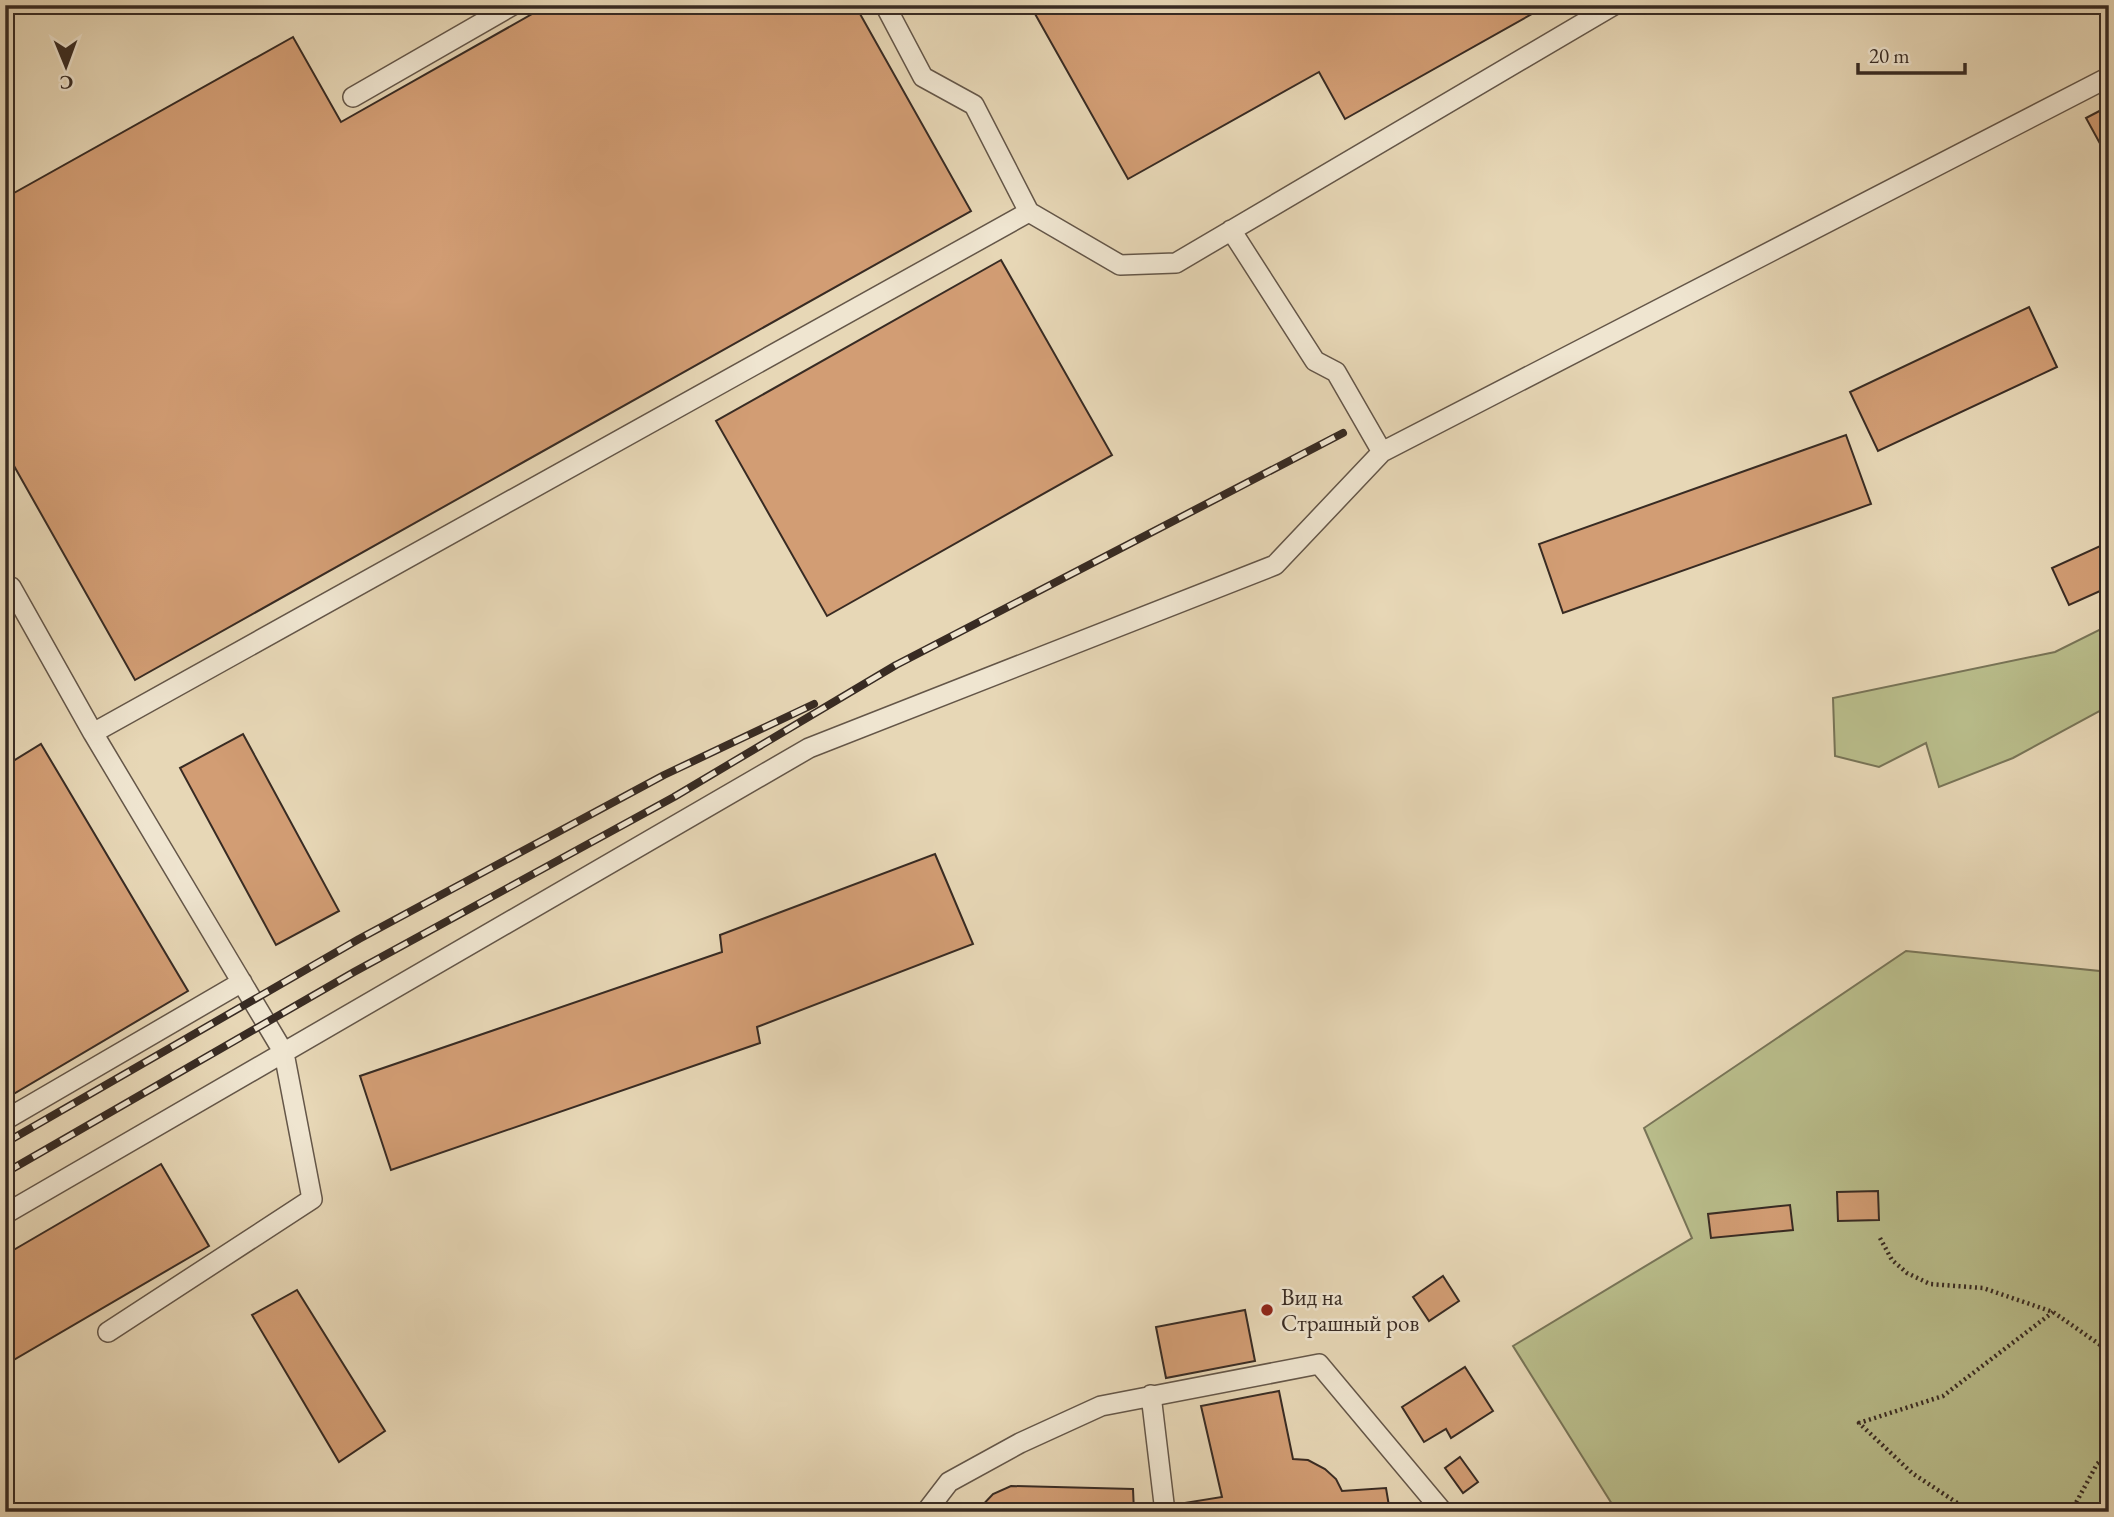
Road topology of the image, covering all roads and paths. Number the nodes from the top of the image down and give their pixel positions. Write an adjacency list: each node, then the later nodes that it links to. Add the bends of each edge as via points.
1 (513, 5): 5 (lane)
2 (885, 5): 6 (lane, via 923,77 974,105)
3 (1614, 5): 7 (lane)
4 (2109, 77): 8 (lane)
5 (353, 97)
6 (1029, 212): 7 (lane, via 1120,265 1176,262); 10 (lane)
7 (1231, 230): 8 (lane, via 1315,361 1336,372)
8 (1382, 452): 12 (lane, via 1275,565 809,748)
9 (5, 586): 10 (lane, via 11,587)
10 (93, 733): 11 (lane)
11 (242, 982): 12 (lane); 13 (lane)
12 (284, 1053): 14 (lane); 17 (lane, via 312,1199)
13 (5, 1120)
14 (5, 1214)
15 (1880, 1238): 16 (path, via 1907,1273 1930,1284 1983,1288)
16 (2053, 1312): 18 (path); 24 (path, via 1943,1396 1859,1423 1912,1473)
17 (108, 1332)
18 (2109, 1351)
19 (1151, 1395): 21 (lane, via 1101,1406 1020,1443 949,1482); 22 (lane); 23 (lane, via 1319,1364)
20 (2109, 1453): 25 (path, via 2097,1464)
21 (926, 1512)
22 (1165, 1512)
23 (1443, 1512)
24 (1971, 1512)
25 (2071, 1512)

